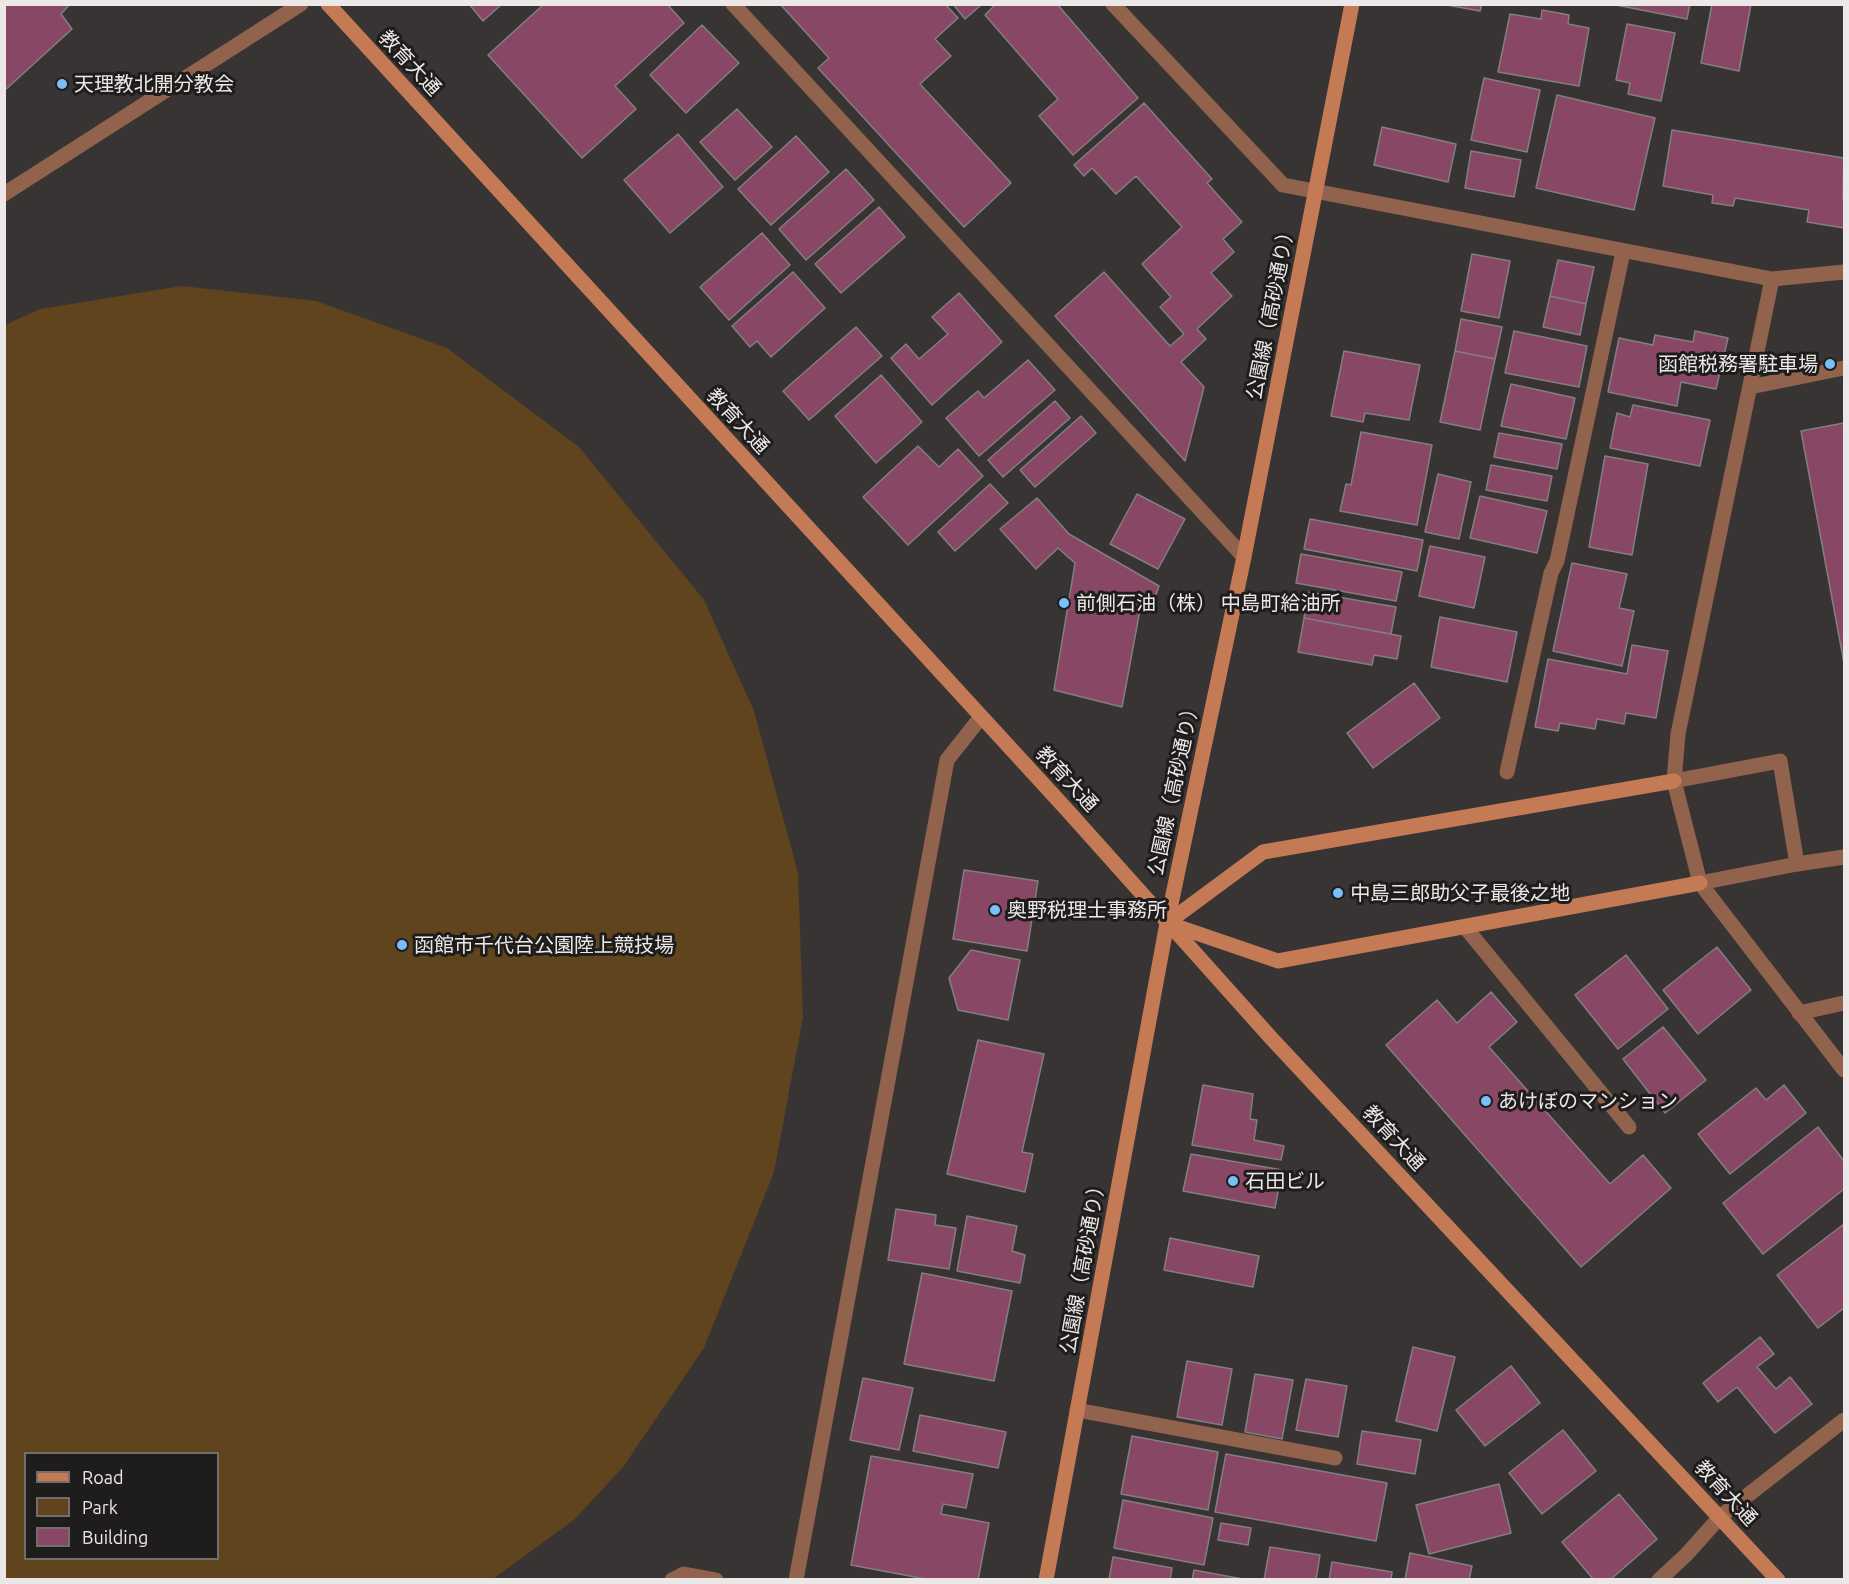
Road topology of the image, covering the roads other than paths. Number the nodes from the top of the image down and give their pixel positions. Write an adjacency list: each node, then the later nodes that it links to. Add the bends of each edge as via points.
1 (301, 4): 7 (street)
2 (328, 4): 14 (street, 教育大通)
3 (733, 4): 13 (street)
4 (1113, 4): 6 (street, via 1283,186)
5 (1352, 4): 6 (street, 公園線（高砂通り）)
6 (1316, 191): 8 (street); 13 (street, 公園線（高砂通り）)
7 (4, 194)
8 (1623, 252): 10 (street); 15 (street)
9 (1845, 272): 10 (street)
10 (1772, 279): 12 (street)
11 (1845, 368): 12 (street)
12 (1750, 387): 16 (street, via 1678,734)
13 (1244, 557): 20 (street, 公園線（高砂通り）)
14 (981, 717): 20 (street, 教育大通); 32 (street, via 947,760)
15 (1507, 772)
16 (1674, 781): 18 (street, via 1780,761); 19 (street); 20 (street, via 1263,852)
17 (1845, 857): 18 (street)
18 (1797, 864): 19 (street)
19 (1700, 883): 21 (street); 23 (street)
20 (1167, 923): 21 (street, via 1278,961); 26 (street, 公園線（高砂通り）); 29 (street, 教育大通)
21 (1465, 927): 25 (street)
22 (1845, 1003): 23 (street)
23 (1799, 1013): 24 (street)
24 (1845, 1070)
25 (1629, 1127)
26 (1077, 1410): 28 (street); 33 (street, 公園線（高砂通り）)
27 (1845, 1420): 29 (street)
28 (1335, 1458)
29 (1720, 1517): 34 (street); 35 (street, 教育大通)
30 (672, 1580): 31 (street, via 684,1574)
31 (716, 1580)
32 (796, 1580)
33 (1046, 1580)
34 (1659, 1580)
35 (1778, 1580)

